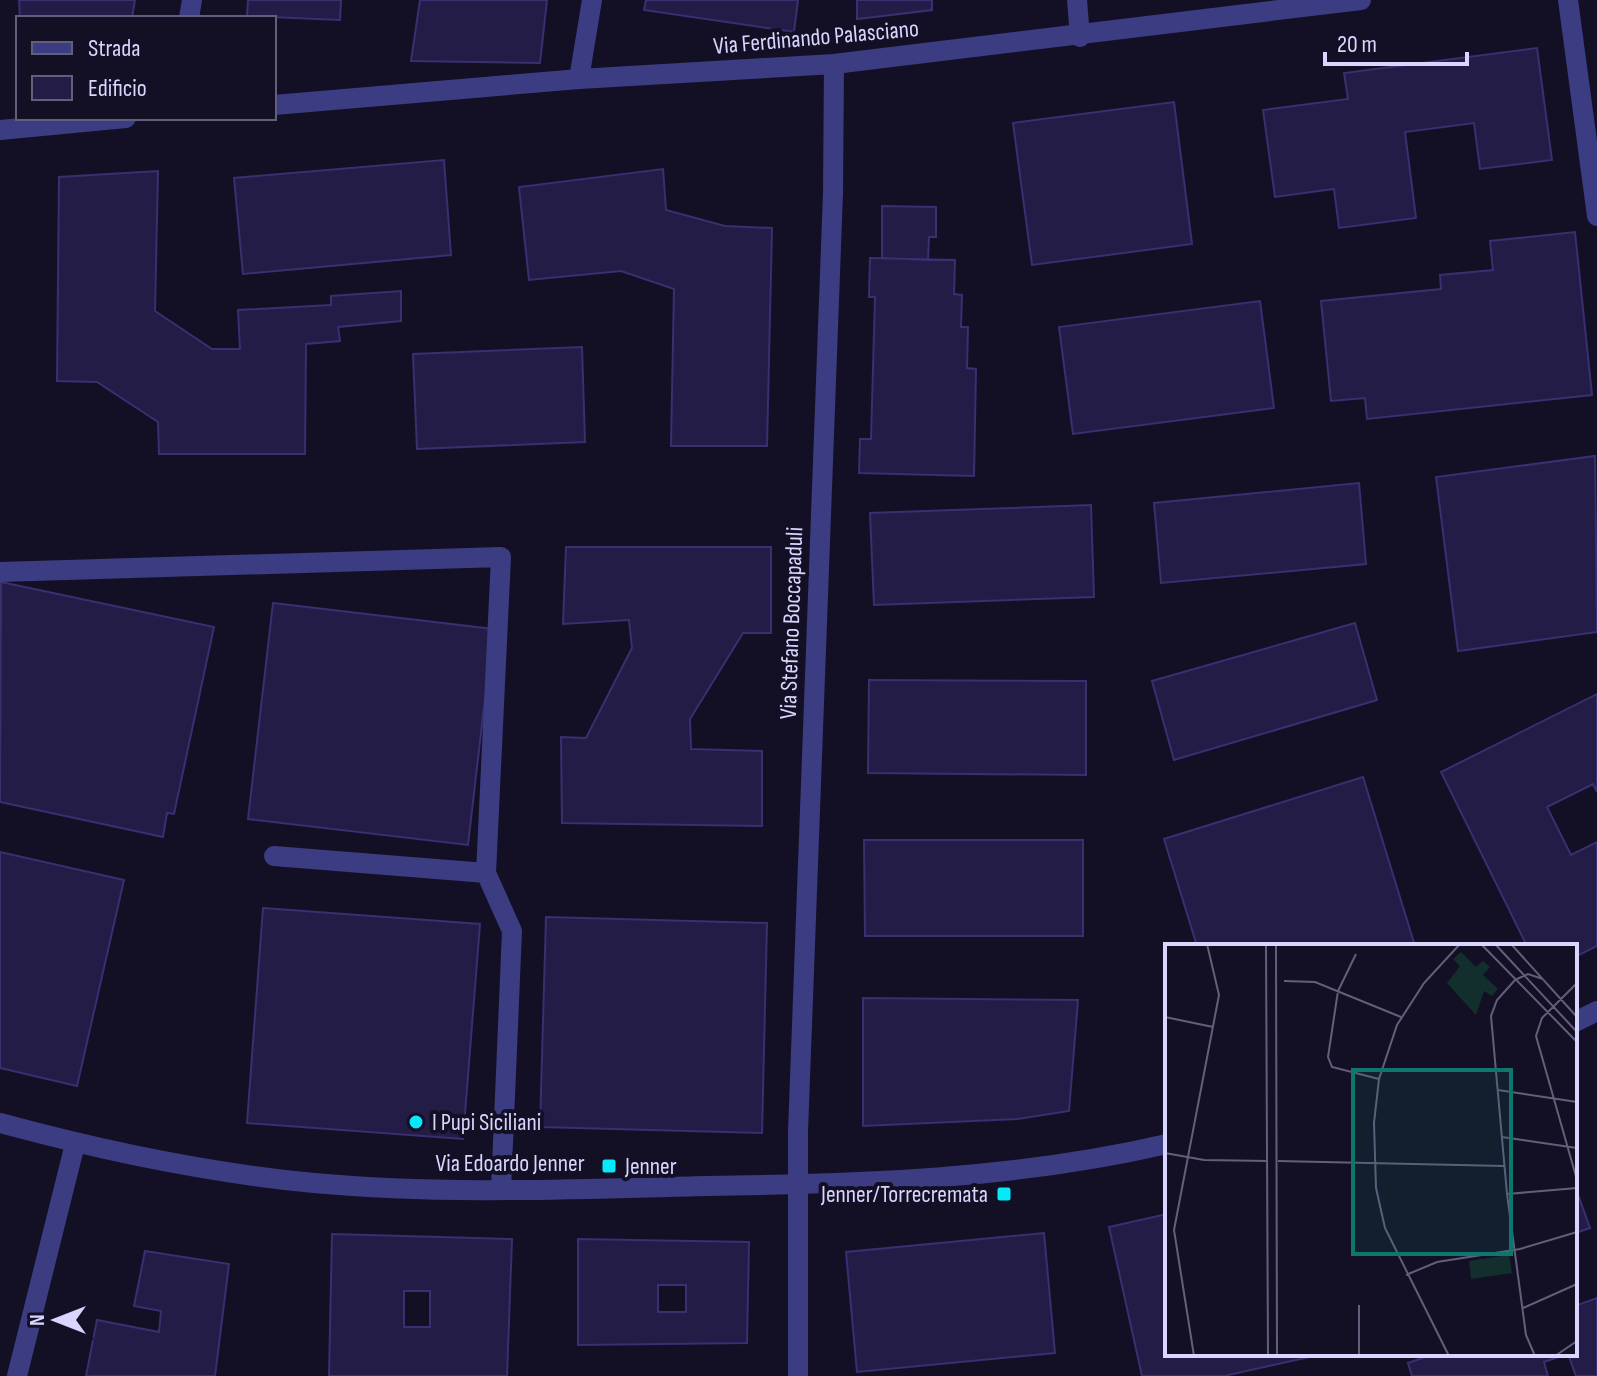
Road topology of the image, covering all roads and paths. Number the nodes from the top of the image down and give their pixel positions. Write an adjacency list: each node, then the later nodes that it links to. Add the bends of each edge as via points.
1 (592, 0): 7 (street)
2 (1077, 0): 5 (street)
3 (1361, 0): 5 (street, Via Ferdinando Palasciano)
4 (1568, 0): 11 (street)
5 (1080, 37): 6 (street, Via Ferdinando Palasciano)
6 (834, 64): 7 (street, Via Ferdinando Palasciano); 20 (street, Via Stefano Boccapaduli)
7 (579, 79): 8 (street, Via Ferdinando Palasciano)
8 (276, 105)
9 (105, 120): 10 (street)
10 (0, 130)
11 (1597, 216)
12 (0, 572): 14 (street, via 501,557)
13 (274, 856): 14 (street)
14 (486, 873): 21 (street, via 512,931)
15 (1597, 1011): 16 (street)
16 (1577, 1021)
17 (0, 1123): 18 (street, Via Edoardo Jenner)
18 (75, 1144): 21 (street, Via Edoardo Jenner, via 270,1179); 22 (street)
19 (1165, 1144): 20 (street, Via Edoardo Jenner, via 1029,1171)
20 (799, 1183): 21 (street, Via Edoardo Jenner); 23 (street, Via Stefano Boccapaduli)
21 (501, 1190)
22 (17, 1376)
23 (798, 1376)

